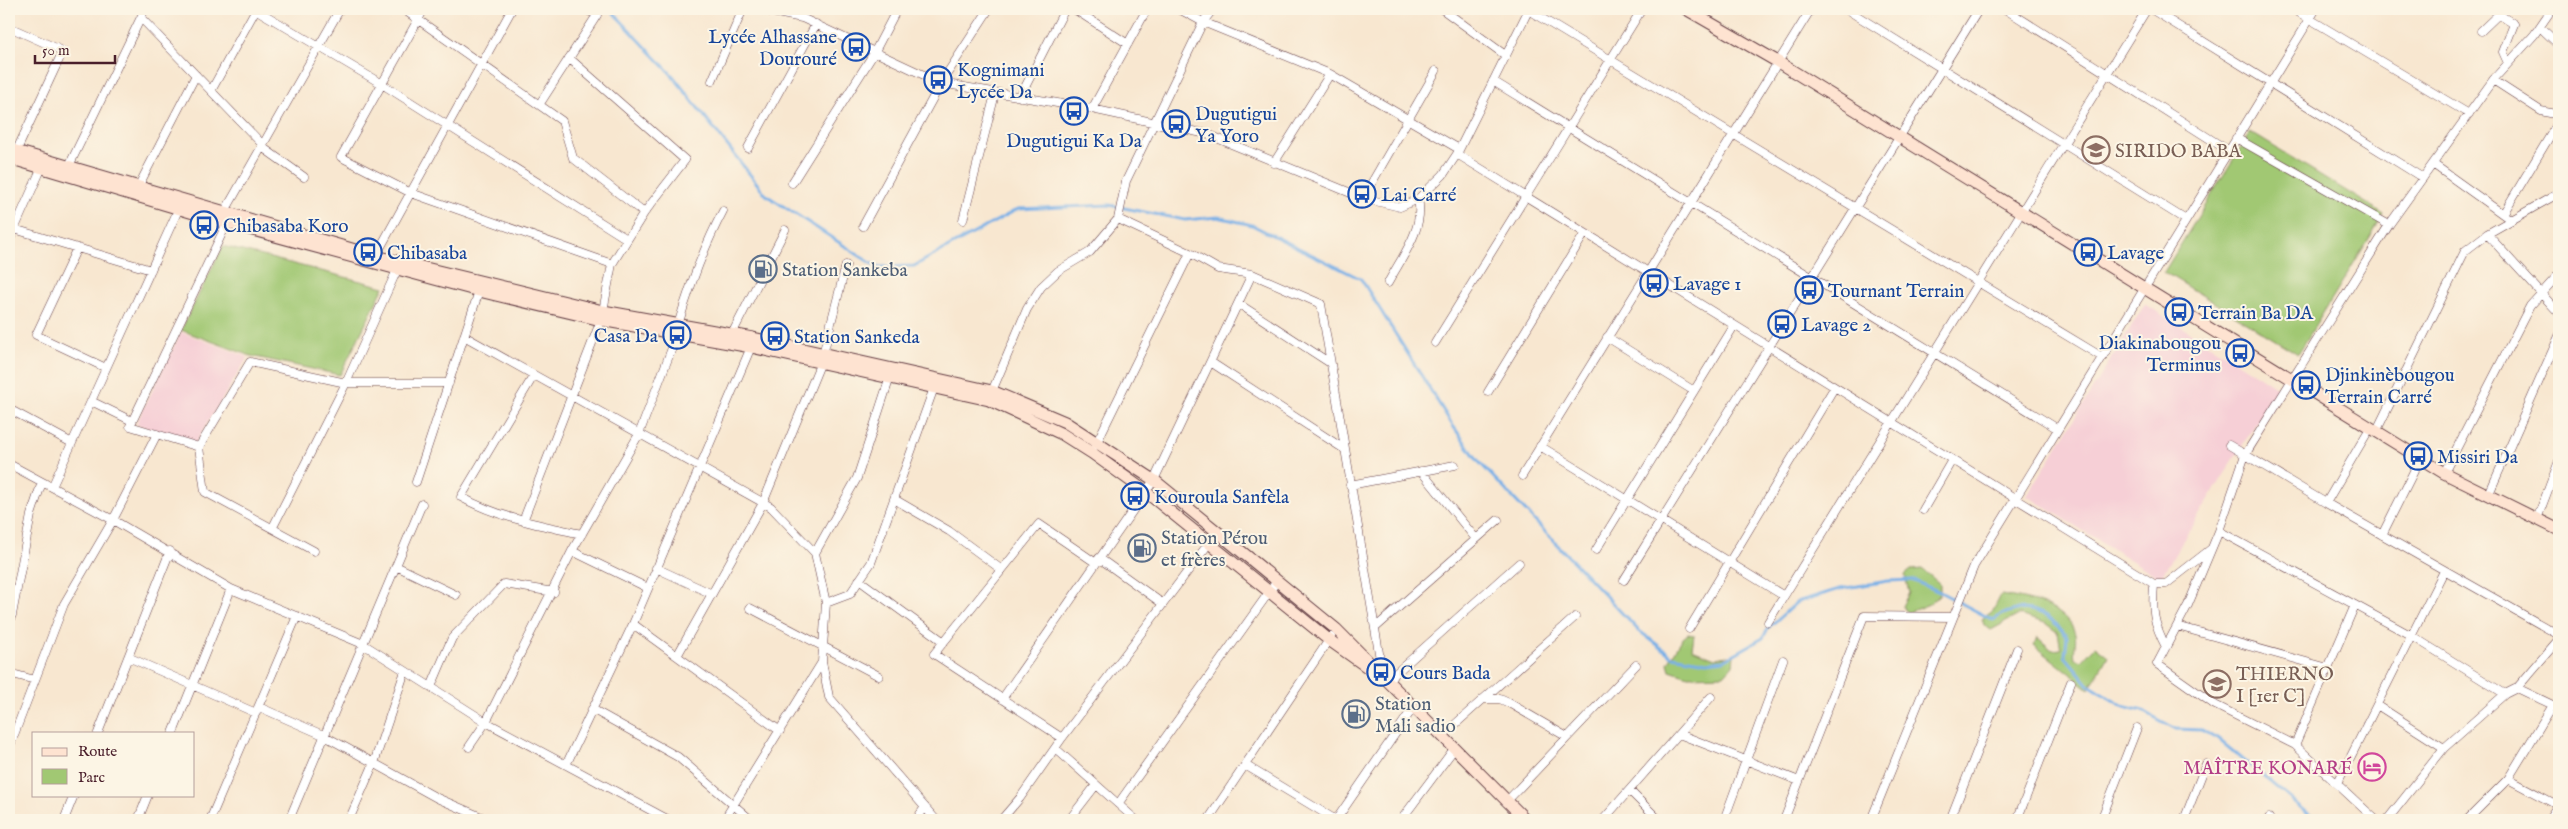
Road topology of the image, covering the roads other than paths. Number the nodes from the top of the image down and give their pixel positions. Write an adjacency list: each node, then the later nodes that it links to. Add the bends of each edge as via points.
1 (145, 9): 32 (street)
2 (256, 9): 43 (street); 62 (street)
3 (340, 9): 43 (street)
4 (403, 9): 35 (street)
5 (424, 9): 35 (street)
6 (512, 9): 50 (street)
7 (585, 9): 46 (street, via 596,15)
8 (743, 9): 57 (street)
9 (756, 9): 33 (street)
10 (806, 9): 33 (street)
11 (897, 9): 44 (street)
12 (989, 9): 59 (street)
13 (1064, 9): 64 (street)
14 (1074, 9): 41 (street)
15 (1147, 9): 41 (street)
16 (1179, 9): 36 (street)
17 (1213, 9): 36 (street)
18 (1442, 9): 45 (street)
19 (1528, 9): 45 (street); 47 (street)
20 (1642, 9): 47 (street)
21 (1686, 9): 48 (main road)
22 (1811, 9): 48 (street)
23 (1846, 9): 51 (street)
24 (1979, 9): 51 (street)
25 (2005, 9): 54 (street)
26 (2147, 9): 54 (street)
27 (2151, 9): 60 (street)
28 (2294, 9): 34 (street)
29 (2316, 9): 34 (street)
30 (2552, 9): 39 (street)
31 (2501, 11): 40 (street); 49 (street, via 2514,24 2503,52)
32 (141, 18): 55 (street); 86 (street)
33 (802, 18): 37 (street)
34 (2310, 18): 60 (street); 67 (street)
35 (418, 19): 50 (street); 61 (street)
36 (1203, 22): 53 (street); 71 (street)
37 (816, 24): 44 (street); 79 (street)
38 (9, 27): 82 (street, via 63,51)
39 (2540, 27): 42 (street); 49 (street)
40 (2481, 31)
41 (1128, 44): 66 (street)
42 (2559, 45)
43 (319, 47): 61 (street); 78 (street)
44 (874, 53): 59 (street); 89 (street)
45 (1505, 55): 58 (street)
46 (569, 58): 65 (street); 100 (street, via 685,160)
47 (1611, 59): 73 (street); 74 (street)
48 (1778, 62): 74 (street); 75 (main road)
49 (2508, 63): 56 (street)
50 (481, 64): 65 (street); 72 (street)
51 (1942, 68): 75 (street); 77 (street)
52 (1436, 71): 69 (street)
53 (1330, 74): 69 (street); 83 (street)
54 (2107, 74): 77 (street); 80 (street)
55 (196, 75): 62 (street); 90 (street)
56 (2493, 80): 67 (street); 68 (street, via 2541,110)
57 (712, 81)
58 (1493, 81): 73 (street); 81 (street)
59 (941, 83): 63 (street); 109 (street)
60 (2270, 83): 76 (street); 88 (street)
61 (382, 84): 72 (street); 91 (street, via 341,157)
62 (211, 91): 78 (street)
63 (995, 94): 64 (street); 105 (street)
64 (1020, 97): 66 (street)
65 (539, 105): 100 (street, via 562,121 573,158)
66 (1092, 109): 71 (street)
67 (2468, 114): 84 (street)
68 (2559, 115)
69 (1408, 120): 81 (street); 94 (street)
70 (2559, 121): 102 (street)
71 (1153, 122): 83 (street, via 1207,134); 104 (street, via 1126,181)
72 (448, 125): 91 (street); 114 (street)
73 (1569, 128): 93 (street); 96 (street)
74 (1733, 135): 96 (street); 98 (street)
75 (1899, 137): 98 (street); 101 (main road)
76 (2236, 138): 80 (street); 108 (street)
77 (2064, 144): 101 (street); 106 (street)
78 (262, 146): 87 (street); 103 (street)
79 (748, 148)
80 (2228, 151): 106 (street)
81 (1458, 152): 93 (street); 95 (street)
82 (12, 154): 85 (main road); 86 (main road)
83 (1274, 163): 94 (street)
84 (2433, 164): 88 (street); 102 (street)
85 (42, 167): 86 (main road); 110 (street)
86 (67, 169): 90 (main road)
87 (304, 177)
88 (2423, 178): 108 (street)
89 (792, 183)
90 (137, 191): 97 (main road); 103 (main road)
91 (411, 192): 118 (street); 119 (street)
92 (2559, 193): 107 (street)
93 (1526, 197): 112 (street); 141 (street)
94 (1363, 198): 95 (street, via 1400,206)
95 (1418, 200): 127 (street, via 1421,211 1419,223)
96 (1691, 203): 123 (street); 126 (street)
97 (179, 208): 103 (main road); 121 (street)
98 (1854, 210): 126 (street); 128 (street)
99 (724, 211): 136 (street, via 708,240)
100 (644, 213): 114 (street)
101 (2022, 213): 128 (street); 129 (main road)
102 (2503, 214): 107 (street)
103 (225, 218): 118 (main road); 163 (street)
104 (1118, 219): 117 (street); 159 (street, via 1090,252 1058,271 1041,287 1026,309)
105 (963, 220)
106 (2186, 220): 129 (street)
107 (2511, 220): 113 (street)
108 (2390, 225): 152 (street)
109 (864, 226)
110 (14, 229): 115 (street); 116 (street)
111 (785, 230): 137 (street)
112 (1585, 233): 123 (street); 158 (street)
113 (2487, 234): 131 (street); 166 (street, via 2465,251)
114 (627, 239): 119 (street)
115 (9, 240)
116 (77, 248): 121 (street); 149 (street, via 36,335)
117 (1190, 253): 124 (street, via 1218,269); 169 (street)
118 (374, 260): 122 (main road); 134 (main road)
119 (612, 264): 134 (street)
120 (846, 265): 146 (street)
121 (151, 270): 149 (street)
122 (397, 270): 130 (main road); 155 (street)
123 (1647, 272): 135 (street); 140 (street)
124 (1252, 274): 132 (street); 148 (street, via 1321,304)
125 (2559, 274): 131 (street)
126 (1812, 278): 143 (street); 144 (street)
127 (1388, 283)
128 (1978, 283): 144 (street); 145 (street)
129 (2144, 288): 145 (street); 152 (main road)
130 (479, 291): 134 (main road); 138 (street)
131 (2542, 293): 133 (street); 184 (street, via 2530,306)
132 (1239, 304): 147 (street); 148 (street)
133 (2559, 313)
134 (602, 316): 136 (main road); 160 (street)
135 (1734, 326): 143 (street); 157 (street)
136 (677, 330): 137 (main road); 142 (main road); 168 (street)
137 (732, 334): 146 (main road)
138 (464, 336): 151 (street); 153 (street)
139 (2559, 336): 192 (street)
140 (1607, 337): 157 (street); 172 (street)
141 (1435, 343)
142 (751, 347): 146 (main road); 182 (street)
143 (1769, 348): 156 (street); 204 (street)
144 (1935, 353): 164 (street); 165 (street)
145 (2102, 357): 165 (street)
146 (823, 358): 150 (main road); 196 (street)
147 (1212, 363): 174 (street); 186 (street)
148 (1330, 363): 174 (street)
149 (106, 368): 161 (street)
150 (891, 373): 154 (main road); 217 (street, via 857,478)
151 (534, 375): 160 (street); 203 (street, via 461,497 482,509)
152 (2292, 380): 166 (main road); 176 (street)
153 (449, 382): 155 (street); 188 (street)
154 (936, 382): 159 (main road); 193 (street)
155 (346, 384): 173 (street, via 250,362); 205 (street)
156 (1834, 388): 164 (street); 219 (street)
157 (1694, 391): 195 (street)
158 (1488, 392)
159 (990, 395): 169 (main road, via 1065,422); 175 (main road)
160 (573, 397): 168 (street); 203 (street)
161 (91, 401): 163 (street); 170 (street)
162 (9, 409): 170 (street)
163 (132, 421): 167 (street, via 130,426)
164 (1891, 423): 178 (street); 235 (street)
165 (2058, 429): 194 (street)
166 (2373, 430): 177 (main road); 198 (street)
167 (158, 434): 173 (street); 201 (street)
168 (639, 434): 182 (street); 208 (street)
169 (1098, 442): 175 (street); 186 (main road)
170 (72, 443): 190 (street)
171 (2229, 445): 176 (street)
172 (1540, 446): 185 (street); 195 (street)
173 (199, 448): 205 (street, via 206,492)
174 (1344, 449): 189 (street)
175 (1092, 453): 191 (main road)
176 (2245, 455): 198 (street); 207 (street)
177 (2420, 459): 184 (main road); 209 (street)
178 (1952, 460): 194 (street); 199 (street)
179 (2559, 461): 200 (street)
180 (9, 464): 187 (street)
181 (1455, 465): 183 (street)
182 (699, 467): 196 (street); 222 (street)
183 (1421, 471): 189 (street); 210 (street)
184 (2444, 473): 192 (main road)
185 (1522, 476)
186 (1154, 480): 191 (street); 227 (main road)
187 (42, 482): 190 (street); 243 (street, via 31,515)
188 (416, 482)
189 (1350, 485): 247 (street)
190 (52, 487): 201 (street)
191 (1146, 492): 211 (main road); 218 (street)
192 (2488, 496): 200 (main road)
193 (894, 499): 223 (street, via 949,531); 225 (street, via 871,563)
194 (2015, 499): 228 (street); 242 (street, via 1974,566)
195 (1627, 500): 204 (street); 213 (street)
196 (763, 503): 217 (street); 233 (street)
197 (422, 504): 221 (street)
198 (2326, 504): 209 (street)
199 (1923, 510)
200 (2537, 519): 206 (main road)
201 (113, 520): 215 (street); 269 (street, via 64,604)
202 (1498, 520): 210 (street)
203 (523, 521): 208 (street)
204 (1661, 521): 219 (street); 226 (street)
205 (273, 527): 214 (street)
206 (2559, 530)
207 (2219, 531): 212 (street); 238 (street)
208 (582, 534): 216 (street)
209 (2382, 535): 224 (street)
210 (1476, 539): 247 (street)
211 (1209, 543): 232 (main road); 237 (street)
212 (2212, 547): 228 (street, via 2166,584); 246 (street)
213 (1596, 550)
214 (314, 551)
215 (170, 552): 230 (street); 260 (street)
216 (572, 552): 229 (street); 231 (street)
217 (815, 553): 236 (street)
218 (1098, 561): 223 (street, via 1039,524); 237 (street); 276 (street)
219 (1729, 562): 235 (street); 249 (street)
220 (1519, 563): 268 (street)
221 (396, 566): 234 (street); 255 (street)
222 (656, 568): 229 (street); 233 (street)
223 (1002, 570): 254 (street)
224 (2444, 571): 250 (street); 251 (street)
225 (859, 580): 236 (street, via 850,594); 254 (street)
226 (1624, 580)
227 (1277, 581): 232 (street); 248 (main road)
228 (2154, 584): 257 (street, via 2152,613 2155,627)
229 (648, 588): 245 (street)
230 (231, 589): 240 (street); 271 (street)
231 (554, 592): 272 (street, via 504,584 452,638); 283 (street)
232 (1269, 592): 253 (main road); 312 (street)
233 (712, 594): 259 (street)
234 (456, 595)
235 (1784, 596): 244 (street)
236 (826, 603): 256 (street)
237 (1163, 604): 292 (street)
238 (2354, 605): 251 (street); 264 (street)
239 (750, 608): 256 (street)
240 (297, 616): 255 (street); 282 (street)
241 (1575, 617): 277 (street)
242 (1952, 617): 305 (street, via 1864,616); 337 (street)
243 (9, 621)
244 (1768, 622)
245 (633, 624): 259 (street); 281 (street)
246 (2177, 626): 257 (street); 264 (street)
247 (1375, 628): 268 (street)
248 (1336, 629): 253 (street); 268 (main road)
249 (1689, 629)
250 (2559, 635)
251 (2412, 636): 274 (street); 278 (street)
252 (2559, 639): 273 (street)
253 (1329, 640): 268 (main road); 303 (street)
254 (944, 642): 276 (street, via 934,654)
255 (363, 644): 265 (street); 289 (street)
256 (822, 646): 262 (street); 267 (street)
257 (2166, 647): 293 (street, via 2157,664 2215,705)
258 (2017, 648): 338 (street)
259 (677, 656): 285 (street)
260 (128, 657): 271 (street); 286 (street)
261 (1783, 660): 299 (street)
262 (822, 662): 285 (street); 315 (street, via 829,697)
263 (1636, 665): 291 (street)
264 (2328, 668): 293 (street)
265 (405, 671): 272 (street); 300 (street)
266 (9, 673): 269 (street)
267 (879, 676)
268 (1385, 679): 280 (main road)
269 (35, 680): 294 (street)
270 (2071, 682): 339 (street)
271 (192, 685): 282 (street); 287 (street)
272 (431, 687): 283 (street)
273 (2516, 688): 274 (street); 279 (street)
274 (2505, 694): 297 (street)
275 (1711, 697): 288 (street)
276 (1002, 698): 292 (street)
277 (1483, 699): 290 (street); 291 (street, via 1500,698)
278 (2377, 705): 297 (street); 307 (street)
279 (2556, 707): 304 (street)
280 (1413, 708): 290 (main road); 303 (street, via 1336,820)
281 (592, 709): 302 (street); 314 (street, via 678,757)
282 (257, 710): 289 (street); 318 (street)
283 (486, 722): 295 (street); 302 (street)
284 (2137, 728): 340 (street)
285 (780, 731): 314 (street)
286 (98, 732)
287 (173, 732)
288 (1679, 734): 299 (street); 308 (street)
289 (323, 736): 300 (street); 319 (street)
290 (1442, 736): 298 (main road)
291 (1567, 737): 311 (street)
292 (1062, 738): 296 (street)
293 (2295, 745): 307 (street)
294 (9, 748)
295 (469, 748)
296 (1055, 748): 306 (street); 327 (street)
297 (2444, 748): 343 (street)
298 (1454, 749): 311 (main road); 331 (street)
299 (1747, 760): 305 (street); 335 (street)
300 (374, 763): 320 (street); 321 (street, via 437,798)
301 (2206, 764): 341 (street)
302 (566, 765): 322 (street)
303 (1245, 765): 330 (street)
304 (2508, 779): 313 (street); 344 (street)
305 (1799, 780): 336 (street)
306 (1096, 784): 312 (street); 328 (street)
307 (2337, 784): 342 (street)
308 (1630, 791): 333 (street); 334 (street)
309 (74, 796): 317 (street)
310 (148, 796): 316 (street)
311 (1506, 802): 332 (main road)
312 (1118, 804): 329 (street)
313 (2559, 806): 345 (street)
314 (734, 807): 323 (street); 324 (street)
315 (925, 807): 325 (street); 326 (street)
316 (140, 815)
317 (64, 820)
318 (210, 820)
319 (289, 820)
320 (349, 820)
321 (488, 820)
322 (669, 820)
323 (724, 820)
324 (750, 820)
325 (916, 820)
326 (936, 820)
327 (1001, 820)
328 (1069, 820)
329 (1136, 820)
330 (1208, 820)
331 (1401, 820)
332 (1526, 820)
333 (1603, 820)
334 (1659, 820)
335 (1724, 820)
336 (1784, 820)
337 (1871, 820)
338 (1950, 820)
339 (2017, 820)
340 (2101, 820)
341 (2184, 820)
342 (2376, 820)
343 (2387, 820)
344 (2467, 820)
345 (2548, 820)

